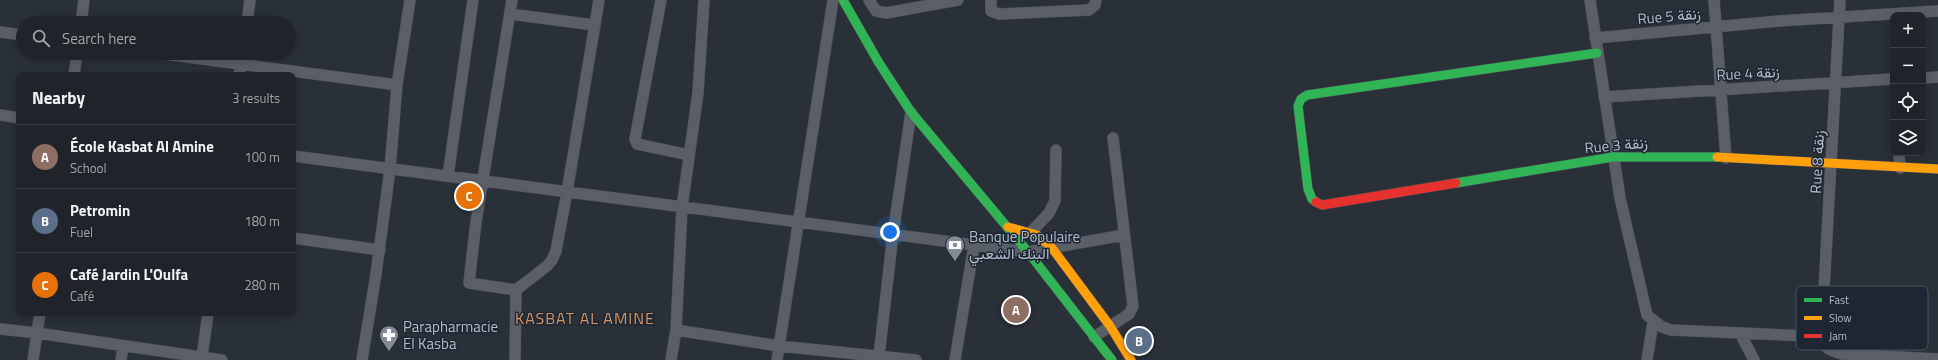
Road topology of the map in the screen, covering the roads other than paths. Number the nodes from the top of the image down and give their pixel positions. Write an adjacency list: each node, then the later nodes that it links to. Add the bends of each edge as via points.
1 (84, 0): 20 (street)
2 (250, 0): 21 (street)
3 (408, 0): 37 (street)
4 (473, 0): 54 (street)
5 (512, 0): 19 (street)
6 (599, 0): 23 (street)
7 (661, 0): 45 (street, via 635,139 638,144)
8 (704, 0): 45 (street, via 698,94)
9 (833, 0): 58 (street)
10 (843, 0): 40 (street, via 879,63)
11 (869, 0): 12 (street, via 876,11 886,13)
12 (958, 0)
13 (991, 0): 14 (street, via 991,11 999,14 1089,10 1096,4)
14 (1096, 0)
15 (1590, 0): 27 (street)
16 (1714, 0): 24 (street)
17 (1840, 0): 22 (street, Rue 8 زنقة)
18 (1938, 11): 22 (street, Rue 5 زنقة)
19 (510, 14): 23 (street); 55 (street)
20 (82, 16)
21 (247, 16)
22 (1839, 18): 24 (street, Rue 5 زنقة); 36 (street, Rue 8 زنقة)
23 (594, 26): 56 (street)
24 (1716, 27): 27 (street, Rue 5 زنقة); 38 (street)
25 (0, 32): 26 (street)
26 (16, 34)
27 (1595, 38): 28 (street)
28 (1597, 53): 39 (street); 48 (street, Rue 3 زنقة, via 1307,95 1301,99 1298,106 1308,190 1312,199 1322,204)
29 (76, 60): 32 (street)
30 (210, 60): 31 (street)
31 (241, 64): 37 (street)
32 (74, 72)
33 (1938, 77): 34 (street)
34 (1926, 78)
35 (1890, 79): 36 (street, Rue 4 زنقة)
36 (1836, 84): 38 (street, Rue 4 زنقة); 50 (street, Rue 8 زنقة)
37 (397, 85): 52 (street)
38 (1720, 89): 39 (street, Rue 4 زنقة); 49 (street)
39 (1604, 97): 48 (street)
40 (912, 112): 59 (street); 61 (street)
41 (0, 115): 42 (street)
42 (16, 118)
43 (1113, 138): 62 (street)
44 (1056, 150): 60 (street, via 1055,201 1049,213)
45 (689, 155): 57 (street)
46 (296, 156): 52 (street)
47 (1899, 156): 51 (street)
48 (1613, 157): 49 (street, Rue 3 زنقة); 72 (street, via 1647,315)
49 (1726, 158): 50 (street, Rue 3 زنقة)
50 (1832, 163): 51 (street, Rue 3 زنقة); 68 (street, Rue 8 زنقة)
51 (1900, 168): 53 (street, Rue 3 زنقة)
52 (390, 169): 54 (street); 66 (street)
53 (1938, 169)
54 (448, 176): 55 (street)
55 (483, 181): 56 (street); 69 (street, via 469,283)
56 (567, 192): 57 (street); 69 (street, via 552,260)
57 (682, 207): 58 (street); 75 (street)
58 (799, 222): 61 (street); 81 (street)
59 (1008, 227): 60 (street); 67 (street)
60 (1031, 232): 65 (street)
61 (893, 234): 64 (street); 84 (street)
62 (1124, 235): 65 (street); 73 (street, via 1133,306 1129,314)
63 (296, 238): 66 (street)
64 (974, 245): 67 (street); 98 (street)
65 (1052, 248): 67 (street); 73 (street)
66 (380, 250): 93 (street)
67 (1028, 252): 79 (street)
68 (1822, 286)
69 (516, 290): 94 (street)
70 (40, 316): 76 (street)
71 (208, 316): 87 (street)
72 (1654, 322): 77 (street, via 1671,330); 100 (street)
73 (1110, 326): 79 (street); 85 (street)
74 (0, 329): 76 (street)
75 (676, 330): 81 (street); 95 (street)
76 (37, 333): 80 (street); 90 (street)
77 (1740, 333): 78 (street); 101 (street)
78 (1796, 336)
79 (1094, 337): 99 (street)
80 (123, 346): 86 (street); 91 (street)
81 (779, 346): 83 (street); 96 (street)
82 (1829, 350): 88 (street, via 1842,354)
83 (839, 356): 84 (street)
84 (879, 356): 97 (street)
85 (1129, 356): 99 (street)
86 (172, 357): 87 (street)
87 (202, 357): 92 (street)
88 (1920, 358): 89 (street)
89 (1938, 359)
90 (33, 360)
91 (121, 360)
92 (222, 360)
93 (362, 360)
94 (515, 360)
95 (671, 360)
96 (777, 360)
97 (916, 360)
98 (955, 360)
99 (1112, 360)
100 (1647, 360)
101 (1754, 360)

